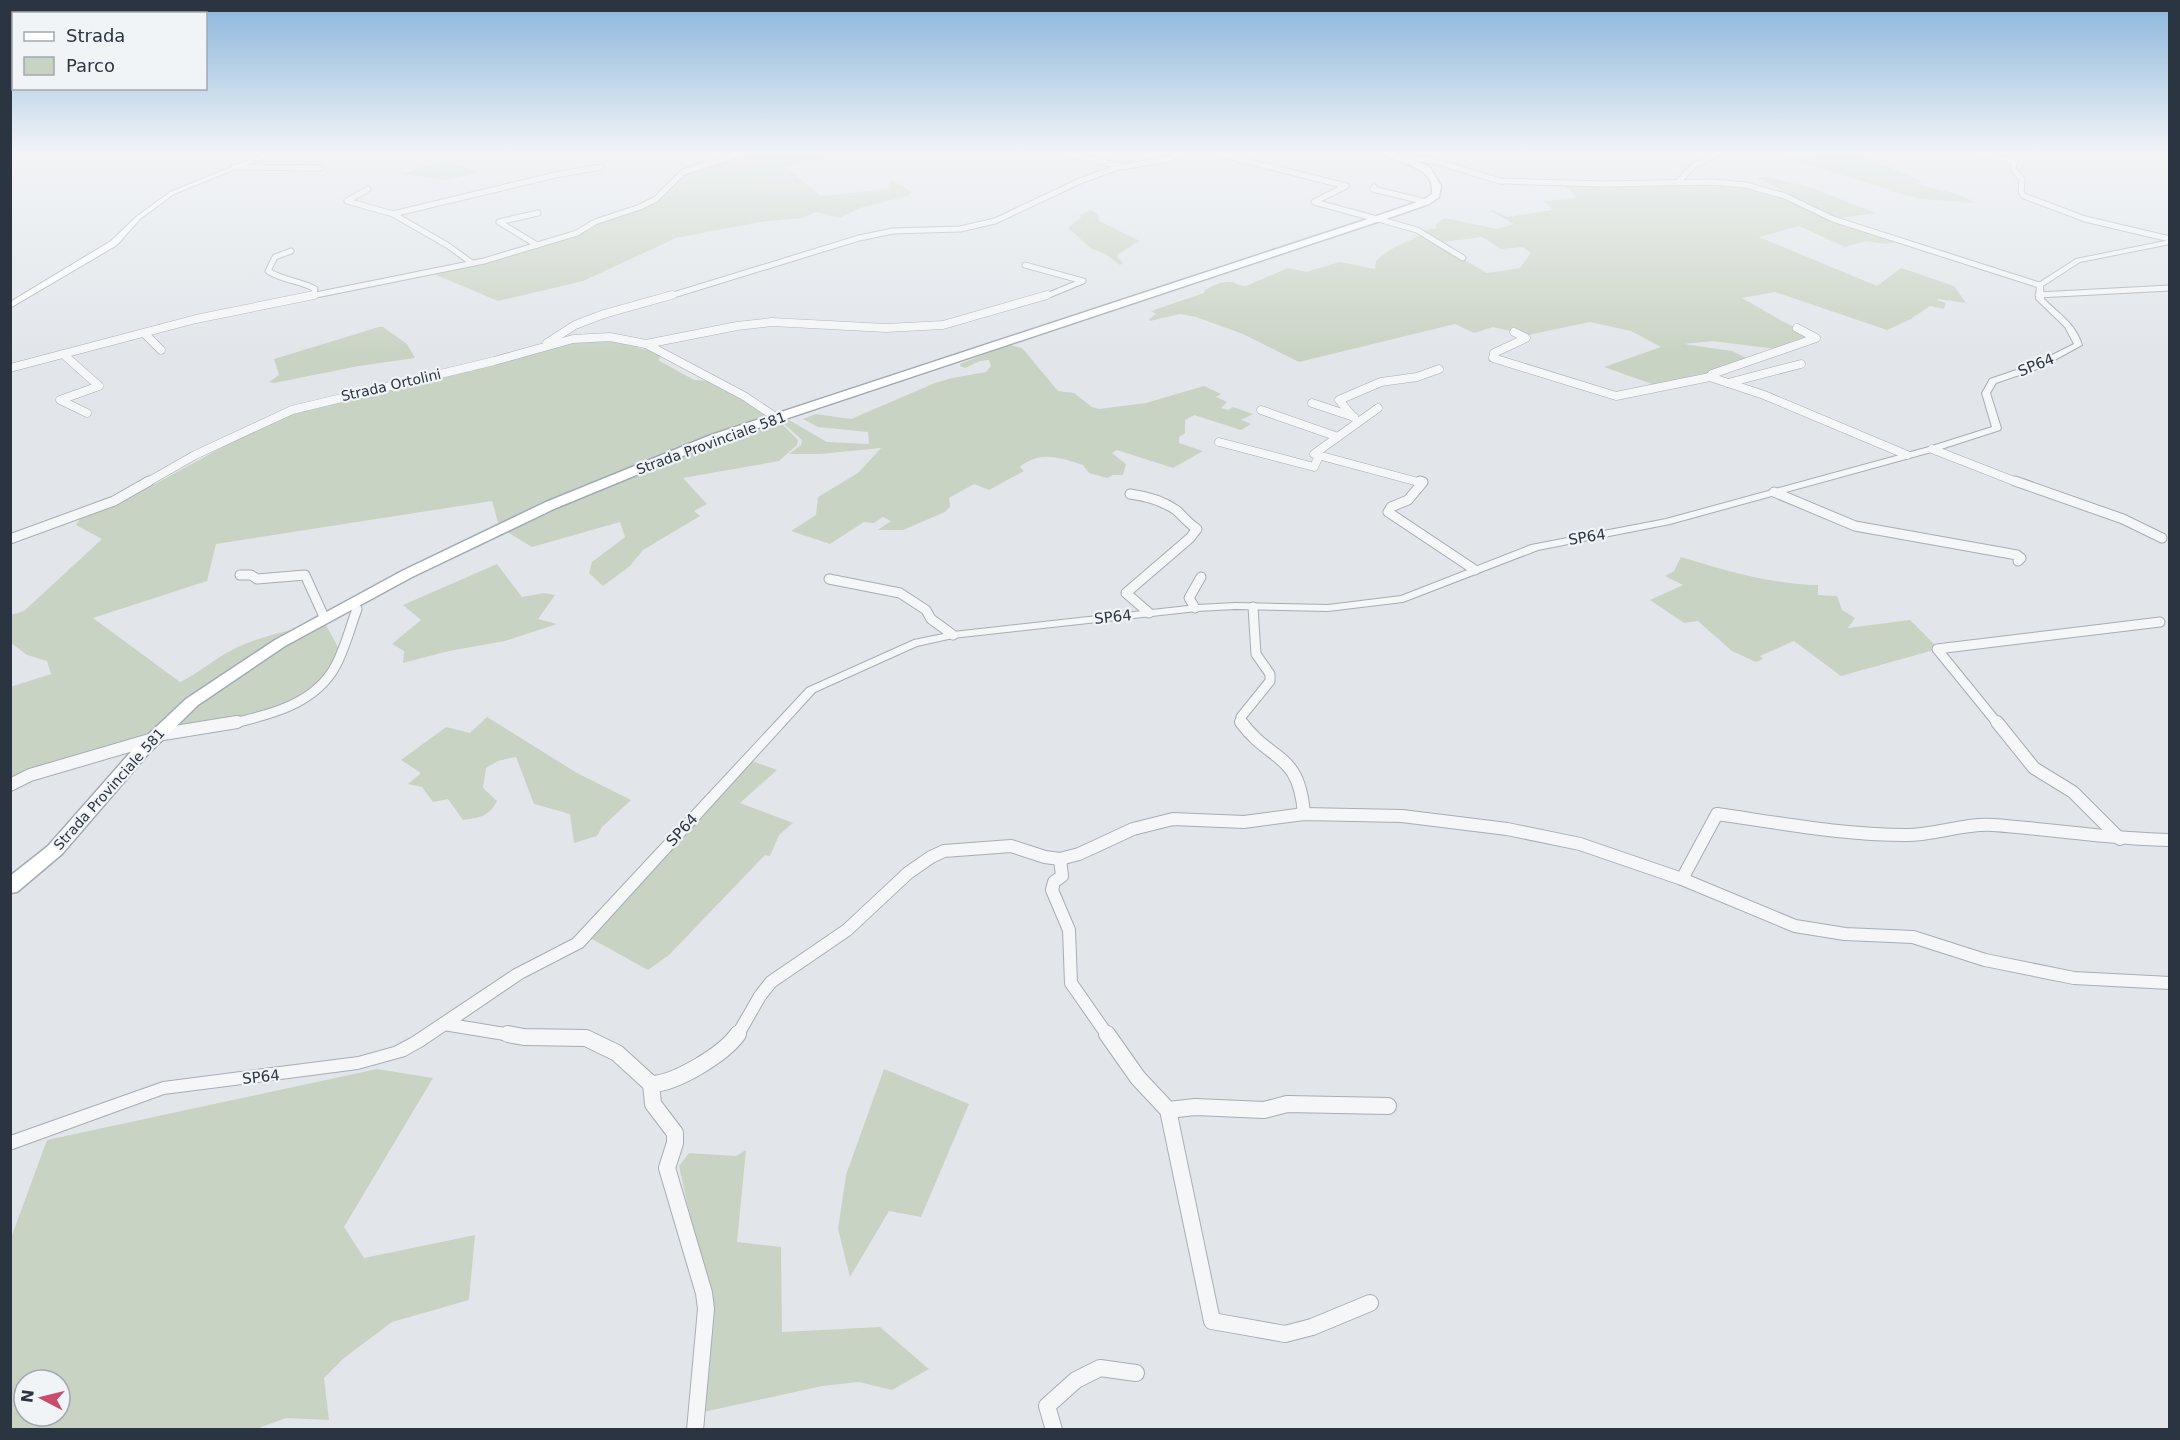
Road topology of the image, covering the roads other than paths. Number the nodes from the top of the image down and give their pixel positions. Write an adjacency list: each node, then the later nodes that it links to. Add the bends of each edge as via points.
1 (136, 220): 19 (main road, via 114,243)
2 (404, 220): 14 (street)
3 (507, 220): 11 (street, via 499,222)
4 (601, 220): 11 (street, via 577,233)
5 (992, 220): 25 (street, via 960,229 892,231 859,238 604,314 575,325)
6 (1373, 220): 37 (main road, Strada Provinciale 581)
7 (1381, 220): 13 (street, via 1417,230)
8 (1837, 220): 17 (street, via 1963,259)
9 (2091, 220): 10 (street)
10 (2169, 241): 17 (street, via 2078,260)
11 (537, 245): 14 (street)
12 (291, 251): 18 (street, via 275,257 268,271 282,280 310,286 315,289)
13 (1463, 258)
14 (472, 263): 18 (street)
15 (1025, 266): 23 (street, via 1083,280 1038,299 943,325 906,328 765,322)
16 (2169, 288): 17 (street)
17 (2039, 290): 41 (street, SP64 / SP64, via 2078,345 2037,366 1994,381 1986,393 1997,428)
18 (313, 296): 22 (street)
19 (10, 306)
20 (1797, 328): 30 (street, via 1816,338)
21 (1514, 332): 30 (street, via 1526,338 1494,352 1493,358 1611,396)
22 (144, 333): 24 (street); 26 (street)
23 (646, 344): 25 (street, Strada Ortolini, via 592,337); 37 (street, Strada Ortolini)
24 (161, 350)
25 (537, 350): 47 (street, Strada Ortolini, via 292,410 195,455 114,501)
26 (63, 354): 28 (street); 35 (street, via 99,386 60,400)
27 (1801, 364): 31 (street)
28 (10, 368)
29 (1439, 369): 36 (street, via 1418,377 1381,382 1339,400)
30 (1710, 377): 31 (street)
31 (1728, 383): 42 (street)
32 (1312, 403): 36 (street)
33 (1378, 408): 38 (street)
34 (1261, 410): 39 (street)
35 (87, 413)
36 (1353, 417): 38 (street)
37 (777, 418): 57 (main road, Strada Provinciale 581, via 653,462 551,505 407,574)
38 (1363, 420): 39 (street)
39 (1338, 437): 43 (street, via 1314,454)
40 (1219, 442): 43 (street, via 1314,467)
41 (1932, 448): 42 (street, SP64 / SP64); 46 (street)
42 (1907, 455): 44 (street, SP64 / SP64)
43 (1319, 456): 49 (street, via 1423,482 1408,500 1388,508 1388,512)
44 (1774, 492): 48 (street, via 1855,526 2017,555 2021,558); 49 (street, SP64 / SP64, via 1666,522 1535,547)
45 (1130, 494): 56 (street, via 1146,496 1176,510 1197,528 1126,593)
46 (2162, 537)
47 (10, 539)
48 (2018, 561)
49 (1475, 570): 53 (street, SP64 / SP64, via 1417,595 1385,602 1328,608)
50 (240, 575): 57 (street, via 256,579 305,575)
51 (1201, 577): 54 (street, via 1189,598)
52 (829, 579): 59 (street, via 900,593)
53 (1253, 607): 54 (street, SP64 / SP64); 62 (street, via 1256,654 1270,674 1270,681 1244,713 1241,723 1292,767 1302,787)
54 (1195, 608): 56 (street, SP64 / SP64)
55 (357, 609): 60 (street, via 335,668 313,692 275,712)
56 (1149, 613): 59 (street, SP64 / SP64)
57 (325, 619): 60 (main road, Strada Provinciale 581, via 234,672 192,702)
58 (2160, 622): 63 (street, via 1937,650 2034,768 2073,792)
59 (953, 635): 69 (street, SP64 / SP64, via 915,643 811,690 578,943 518,974)
60 (155, 737): 61 (street); 67 (main road, Strada Provinciale 581, via 55,850)
61 (10, 784)
62 (1304, 814): 65 (street, via 1259,822 1155,822); 66 (street, via 1384,815 1507,829 1580,844)
63 (2120, 839): 64 (street); 66 (street, via 1991,825 1926,834 1857,834 1717,814)
64 (2169, 840)
65 (1060, 859): 70 (street, via 1011,846 935,854 907,873 856,924 803,956 769,984 752,1005 736,1038 724,1048 661,1084); 72 (street, via 1062,876 1054,882 1052,890 1069,930 1071,983 1138,1078)
66 (1682, 879): 68 (street, via 1795,926 1845,934 1912,937 1985,960 2074,978)
67 (10, 887)
68 (2169, 983)
69 (444, 1024): 70 (street, via 524,1037 586,1038 616,1053); 73 (street, SP64 / SP64, via 399,1052 378,1058 282,1075 163,1088)
70 (651, 1084): 76 (street, via 653,1104 675,1133 667,1168 704,1293 706,1309)
71 (1388, 1106): 72 (street, via 1287,1104 1264,1110)
72 (1168, 1110): 74 (street, via 1212,1322 1285,1334)
73 (10, 1143)
74 (1370, 1303)
75 (1136, 1373): 77 (street, via 1100,1368 1076,1380 1047,1406)
76 (695, 1430)
77 (1054, 1430)

